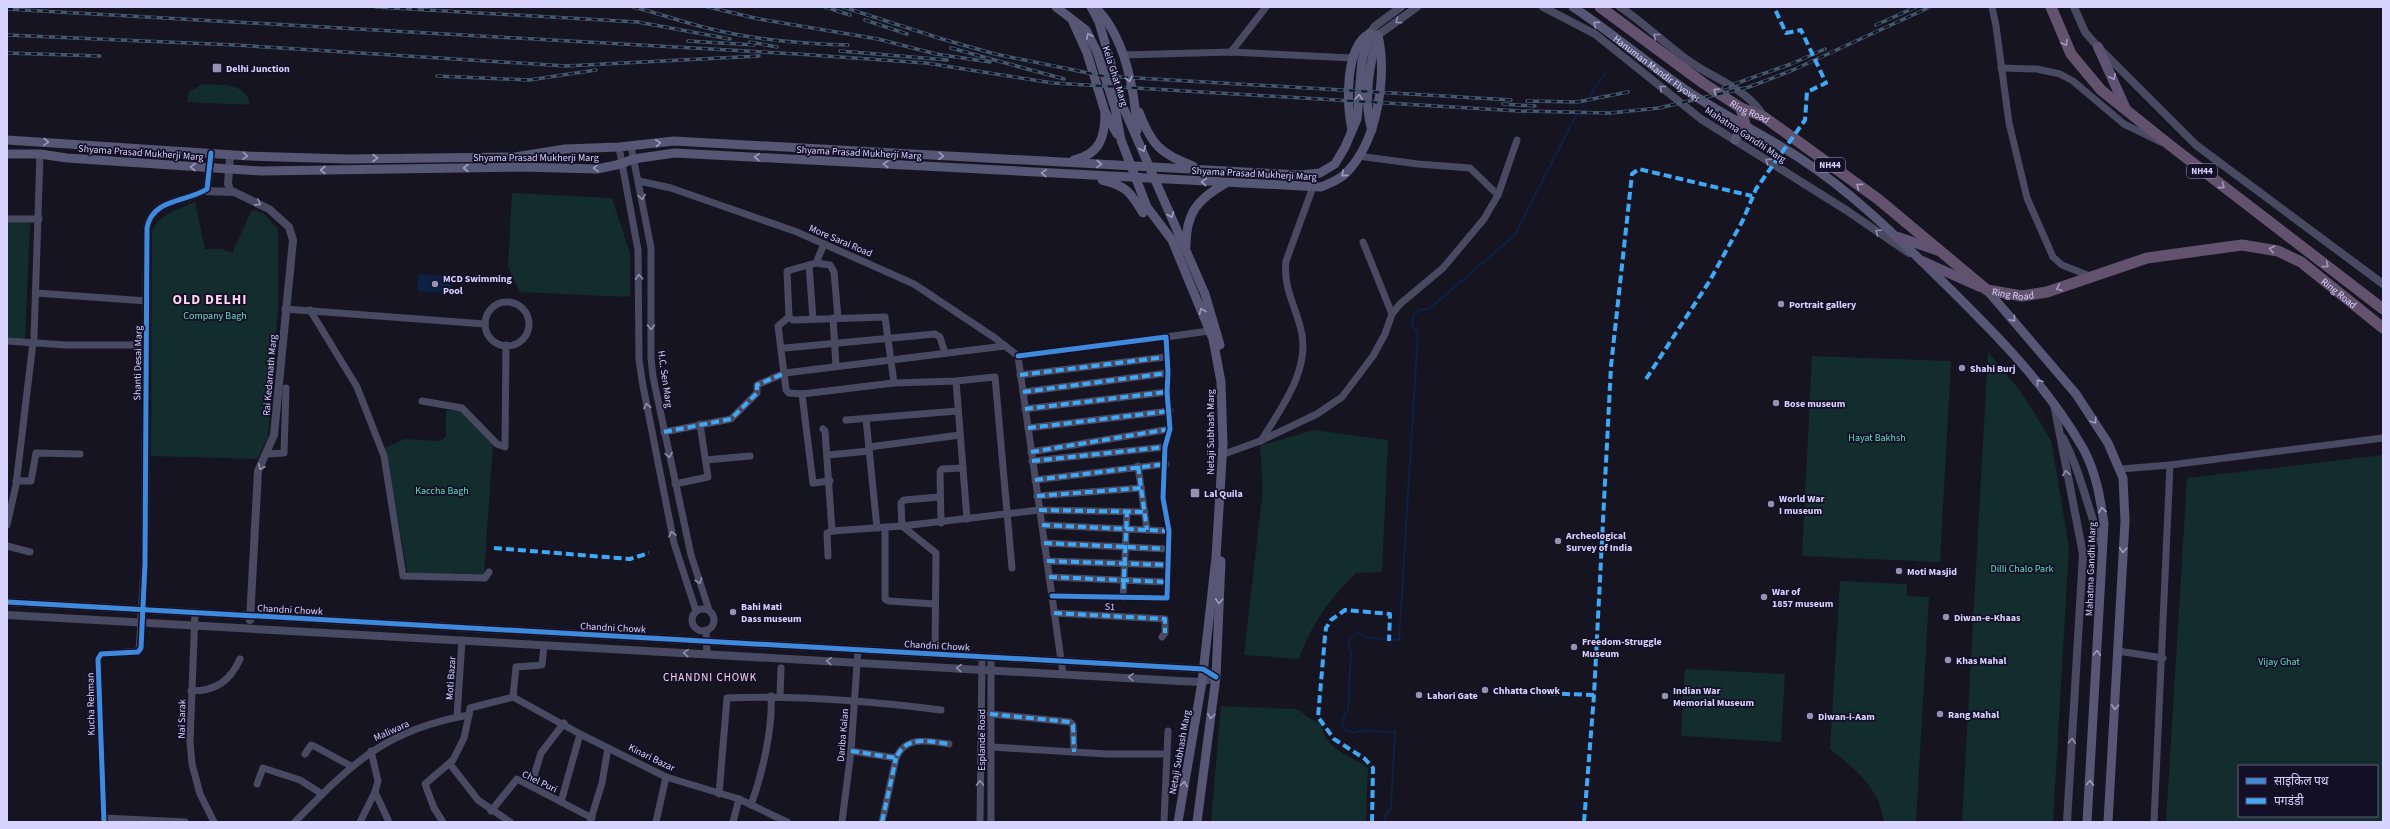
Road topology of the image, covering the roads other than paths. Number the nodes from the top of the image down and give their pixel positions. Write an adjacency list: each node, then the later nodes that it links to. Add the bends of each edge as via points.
1 (1056, 7): 14 (main road, Kela Ghat Marg)
2 (1091, 7): 30 (main road, Kela Ghat Marg, via 1098,22 1124,109)
3 (1095, 7): 19 (main road, via 1107,19)
4 (1266, 7): 17 (street)
5 (1401, 7): 15 (street, Shyama Prasad Mukherji Marg, via 1375,26)
6 (1417, 7): 15 (street, Shyama Prasad Mukherji Marg, one-way to 15)
7 (1544, 7): 34 (street, Mahatma Gandhi Marg, one-way to 7, via 1701,119 1595,34)
8 (1600, 7): 18 (highway, Hanuman Mandir Flyover)
9 (1620, 7): 21 (street, one-way to 9)
10 (1992, 7): 22 (street)
11 (2051, 7): 25 (highway, Ring Road / NH44, one-way to 25, via 2062,38 2071,54 2101,90)
12 (2074, 7): 16 (street, via 2085,32)
13 (1574, 8): 28 (main road, Hanuman Mandir Flyover, one-way to 13, via 1684,89)
14 (1069, 16): 26 (main road, via 1087,53); 32 (main road, Kela Ghat Marg, one-way to 14, via 1116,108 1098,52 1086,30)
15 (1374, 34): 20 (main road, Shyama Prasad Mukherji Marg, via 1357,45); 29 (main road, Shyama Prasad Mukherji Marg, one-way to 15, via 1357,119 1362,60); 42 (main road, Shyama Prasad Mukherji Marg, via 1382,55 1376,116 1372,130)
16 (2098, 47): 25 (main road, one-way to 25); 71 (street, via 2196,145)
17 (1231, 52): 19 (street); 20 (street)
18 (1664, 53): 21 (highway); 24 (highway, Ring Road / NH44, one-way to 18)
19 (1123, 55): 23 (main road, one-way to 23)
20 (1352, 58): 29 (main road, Shyama Prasad Mukherji Marg, via 1348,115)
21 (1687, 60): 27 (street, via 1744,95 1758,106)
22 (2001, 68): 36 (street, via 2037,69 2060,74 2124,124); 70 (street, via 2018,166 2027,198 2046,246 2053,258 2062,265)
23 (1136, 105): 30 (main road); 50 (main road, via 1148,136 1161,151)
24 (1741, 108): 27 (highway, Ring Road / NH44); 28 (highway)
25 (2126, 109): 36 (highway, Ring Road / NH44)
26 (1105, 112): 32 (main road); 44 (main road, via 1105,128 1100,145 1086,157)
27 (1764, 117): 67 (highway, Ring Road / NH44, one-way to 27, via 1878,200)
28 (1745, 124): 34 (main road); 62 (main road, Mahatma Gandhi Marg, via 1803,160)
29 (1352, 129): 50 (main road, Shyama Prasad Mukherji Marg, via 1336,164 1320,173 1300,175)
30 (1137, 135): 47 (main road, Kela Ghat Marg, one-way to 47)
31 (7, 140): 40 (main road, Shyama Prasad Mukherji Marg, one-way to 40)
32 (1121, 140): 46 (main road, Kela Ghat Marg)
33 (1517, 140): 59 (street)
34 (1735, 140): 68 (street, Mahatma Gandhi Marg, one-way to 34)
35 (631, 146): 37 (main road, Shyama Prasad Mukherji Marg); 43 (street, H.C. Sen Marg); 44 (main road, Shyama Prasad Mukherji Marg, one-way to 44, via 674,141)
36 (2170, 146): 76 (highway, Ring Road / NH44, one-way to 76)
37 (619, 147): 41 (main road, Shyama Prasad Mukherji Marg, one-way to 37, via 347,159 515,157 565,149); 45 (street)
38 (7, 154): 39 (main road, Shyama Prasad Mukherji Marg)
39 (40, 154): 48 (main road, Shyama Prasad Mukherji Marg, one-way to 39); 61 (street)
40 (211, 154): 41 (main road, Shyama Prasad Mukherji Marg); 48 (street)
41 (230, 155): 49 (street)
42 (1358, 156): 56 (main road, Shyama Prasad Mukherji Marg, one-way to 56, via 1348,172 1335,182); 59 (street, via 1472,169)
43 (633, 159): 45 (main road, Shyama Prasad Mukherji Marg); 51 (main road, Shyama Prasad Mukherji Marg, one-way to 43, via 675,153); 54 (street, H.C. Sen Marg)
44 (1063, 162): 46 (main road, Shyama Prasad Mukherji Marg, one-way to 46)
45 (621, 164): 49 (main road, Shyama Prasad Mukherji Marg, one-way to 49, via 597,169); 140 (street, one-way to 45, via 639,360 638,250)
46 (1131, 166): 47 (main road, Shyama Prasad Mukherji Marg); 52 (main road, Kela Ghat Marg)
47 (1150, 167): 50 (main road, Shyama Prasad Mukherji Marg); 53 (main road, Kela Ghat Marg)
48 (210, 168): 49 (main road, Shyama Prasad Mukherji Marg); 57 (street, via 208,186)
49 (229, 169): 58 (street, via 228,186)
50 (1202, 170)
51 (1083, 176): 52 (main road, Shyama Prasad Mukherji Marg); 63 (main road, via 1114,183 1130,193 1136,198 1143,212)
52 (1136, 178): 53 (main road, Shyama Prasad Mukherji Marg); 63 (main road, Netaji Subhash Marg, via 1147,207)
53 (1156, 179): 55 (main road, Shyama Prasad Mukherji Marg, one-way to 53); 66 (main road, Netaji Subhash Marg, one-way to 66)
54 (639, 181): 65 (street, More Sarai Road, via 671,188); 119 (street, H.C. Sen Marg, one-way to 119, via 651,248 651,358)
55 (1226, 183): 56 (main road, Shyama Prasad Mukherji Marg); 66 (main road, via 1207,194 1192,212 1186,231)
56 (1313, 187): 123 (street, via 1286,261 1285,271 1290,300 1301,327 1302,353 1290,395)
57 (204, 190): 58 (street, Shanti Desai Marg); 74 (street, Shanti Desai Marg, via 171,202 154,212 149,219)
58 (233, 192): 75 (street, Rai Kedarnath Marg, one-way to 75, via 269,209 291,230 293,240)
59 (1498, 195): 78 (street, via 1484,219 1442,268 1407,296)
60 (7, 219): 61 (street)
61 (39, 219): 73 (street)
62 (1898, 237): 67 (main road); 68 (main road, Mahatma Gandhi Marg)
63 (1172, 240): 84 (main road, Netaji Subhash Marg, one-way to 63)
64 (1363, 242): 78 (street)
65 (824, 244): 69 (street); 92 (street, More Sarai Road, via 914,284)
66 (1186, 249): 129 (main road, Netaji Subhash Marg, via 1205,294 1220,346 1225,379)
67 (1941, 251): 72 (highway, Ring Road / NH44)
68 (1922, 261): 72 (main road); 109 (main road, Mahatma Gandhi Marg, one-way to 68, via 1982,320)
69 (813, 264): 79 (street, via 787,271); 80 (street, via 830,265 834,272); 81 (street)
70 (2090, 276): 72 (highway, Ring Road, one-way to 72, via 2047,292 2022,296); 83 (highway, Ring Road, one-way to 70, via 2301,262 2278,251 2242,245 2147,258)
71 (2383, 284)
72 (1987, 290): 138 (main road, one-way to 138, via 2076,394 2108,442)
73 (36, 293): 74 (street); 87 (street)
74 (147, 301): 90 (street, Shanti Desai Marg)
75 (285, 309): 77 (street); 128 (street, Rai Kedarnath Marg, via 274,434)
76 (2383, 309)
77 (310, 310): 82 (street); 174 (street, via 357,387 384,456 403,576 486,578)
78 (1392, 314): 123 (street, via 1373,356 1342,397 1318,414)
79 (789, 317): 81 (street, via 792,320); 99 (street, via 778,326)
80 (835, 318): 81 (street); 86 (street, via 883,316 886,320); 89 (street)
81 (813, 319)
82 (485, 324): 91 (street, via 494,341); 91 (street, via 490,310 503,302 511,302 524,310 528,316 528,331 519,342)
83 (2383, 328)
84 (1210, 331): 85 (street); 209 (main road, Netaji Subhash Marg, via 1221,382 1223,444 1216,558)
85 (1166, 337): 95 (street); 96 (street)
86 (888, 338): 89 (street); 94 (street, via 935,334 940,337); 97 (street)
87 (34, 340): 88 (street); 90 (street, via 66,345); 142 (street)
88 (7, 341)
89 (835, 344): 93 (street); 98 (street)
90 (146, 345): 182 (street, Shanti Desai Marg, via 145,564)
91 (506, 345): 108 (street, via 504,448 462,408)
92 (1005, 346): 94 (street); 95 (street, More Sarai Road)
93 (785, 348)
94 (945, 353): 97 (street)
95 (1018, 356): 101 (street)
96 (1166, 357): 100 (street); 101 (street)
97 (889, 359): 98 (street); 103 (street)
98 (836, 366): 99 (street)
99 (785, 373): 107 (street, via 786,390 789,393); 115 (street, via 757,385 757,393 731,419)
100 (1168, 373): 105 (street); 106 (street)
101 (1020, 375): 105 (street)
102 (956, 381): 103 (street); 111 (street); 151 (street, via 995,377)
103 (894, 383): 107 (street)
104 (286, 388): 128 (street, via 284,452)
105 (1023, 392): 110 (street)
106 (1167, 392): 110 (street); 112 (street)
107 (802, 394): 143 (street, via 813,483)
108 (422, 401)
109 (2053, 401): 120 (street); 166 (main road, Mahatma Gandhi Marg, one-way to 109, via 2104,523 2098,484 2084,451)
110 (1025, 409): 116 (street)
111 (958, 411): 113 (street); 121 (street)
112 (1170, 411): 116 (street); 118 (street)
113 (866, 418): 114 (street); 125 (street)
114 (846, 420)
115 (700, 424): 119 (street); 132 (street)
116 (1028, 428): 126 (street)
117 (823, 429): 130 (street)
118 (1170, 429): 124 (street); 126 (street)
119 (664, 432): 139 (street, H.C. Sen Marg, one-way to 139)
120 (2060, 432): 166 (street, via 2074,458 2088,509); 266 (street, one-way to 120, via 2082,554)
121 (960, 435): 125 (street); 137 (street)
122 (2383, 438): 135 (street)
123 (1260, 441): 129 (street)
124 (1165, 447): 133 (street); 134 (street)
125 (869, 449): 130 (street); 157 (street)
126 (1031, 452): 133 (street)
127 (80, 454): 142 (street, via 36,452 31,481)
128 (267, 454): 188 (street, Rai Kedarnath Marg, one-way to 188, via 258,471)
129 (1227, 454): 212 (main road, Netaji Subhash Marg, one-way to 212)
130 (828, 455): 143 (street)
131 (750, 456): 132 (street)
132 (706, 460): 144 (street, via 708,477)
133 (1032, 461): 141 (street)
134 (1166, 464): 136 (street); 162 (street, via 1163,498)
135 (2170, 465): 138 (street); 203 (street)
136 (1138, 466): 141 (street); 145 (street)
137 (962, 468): 147 (street, via 941,470); 152 (street)
138 (2120, 469): 198 (main road, one-way to 198, via 2125,521)
139 (672, 473): 140 (street); 144 (street, H.C. Sen Marg)
140 (660, 474): 184 (street, one-way to 140, via 674,543)
141 (1035, 480): 146 (street)
142 (16, 481): 154 (street)
143 (830, 481): 161 (street)
144 (675, 484): 183 (street, H.C. Sen Marg, one-way to 183, via 694,567)
145 (1141, 488): 146 (street); 150 (street)
146 (1037, 496): 148 (street)
147 (940, 497): 153 (street); 156 (street, via 902,501)
148 (1039, 510): 149 (street); 151 (street); 155 (street)
149 (1127, 512): 150 (street); 159 (street)
150 (1145, 512): 160 (street)
151 (1007, 514): 152 (street); 173 (street)
152 (967, 519): 153 (street)
153 (941, 522): 156 (street)
154 (7, 525)
155 (1042, 525): 159 (street); 163 (street)
156 (902, 526): 158 (street); 181 (street, via 936,553)
157 (877, 528): 158 (street); 161 (street)
158 (885, 528): 181 (street, via 885,599)
159 (1126, 529): 160 (street); 165 (street)
160 (1147, 530): 162 (street)
161 (832, 531): 169 (street, via 827,534)
162 (1169, 531): 167 (street)
163 (1044, 543): 165 (street); 170 (street)
164 (7, 546): 168 (street)
165 (1126, 546): 167 (street); 171 (street)
166 (2102, 546): 267 (main road, Mahatma Gandhi Marg, one-way to 166)
167 (1168, 549): 172 (street)
168 (30, 552)
169 (828, 556)
170 (1047, 561): 171 (street); 175 (street)
171 (1125, 564): 172 (street); 176 (street)
172 (1168, 565): 177 (street)
173 (1012, 568)
174 (489, 572)
175 (1049, 577): 176 (street); 178 (street)
176 (1123, 581): 177 (street); 179 (street)
177 (1166, 582): 179 (street, via 1167,598)
178 (1052, 596): 179 (street); 186 (street)
179 (1123, 598)
180 (7, 602): 182 (street, Chandni Chowk)
181 (935, 604): 200 (street)
182 (142, 610): 185 (street, Chandni Chowk); 189 (street, Shanti Desai Marg)
183 (708, 610): 184 (street); 192 (street, via 714,617 714,622)
184 (696, 611): 192 (street, via 692,618 694,626)
185 (195, 612): 188 (street, Chandni Chowk); 190 (street, Nai Sarak)
186 (1054, 614): 193 (street, S1, via 1165,618 1165,633); 206 (street)
187 (7, 615): 189 (street)
188 (250, 616): 191 (street, Rai Kedarnath Marg); 195 (street, Chandni Chowk)
189 (141, 622): 190 (street); 247 (street, Kucha Rehman, via 139,651 101,654 98,659)
190 (194, 625): 191 (street); 214 (street, Nai Sarak)
191 (249, 628): 194 (street)
192 (706, 630): 195 (street)
193 (1162, 637)
194 (462, 640): 196 (street); 222 (street, Moti Bazar)
195 (706, 641): 197 (street, Chandni Chowk); 199 (street)
196 (544, 645): 199 (street, one-way to 196); 217 (street, via 542,665 516,667)
197 (858, 650): 200 (street, Chandni Chowk); 205 (street, Dariba Kalan)
198 (2118, 651): 203 (street); 268 (main road, one-way to 268)
199 (707, 654): 205 (street, one-way to 199)
200 (934, 654): 201 (street, Chandni Chowk)
201 (982, 657): 202 (street, Chandni Chowk); 208 (street)
202 (991, 658): 206 (street, Chandni Chowk); 210 (street, Esplande Road)
203 (2163, 658): 269 (street)
204 (240, 659): 214 (street, via 226,682 207,690)
205 (857, 662): 208 (street, one-way to 205); 218 (street, Dariba Kalan)
206 (1061, 662): 209 (street, Chandni Chowk); 211 (street)
207 (781, 668): 216 (street)
208 (982, 669): 210 (street); 261 (street, one-way to 208)
209 (1203, 669): 212 (street); 213 (main road, Netaji Subhash Marg)
210 (990, 670): 211 (street); 220 (street, Esplande Road)
211 (1063, 674): 213 (street, one-way to 211)
212 (1216, 678): 213 (street); 265 (main road, Netaji Subhash Marg, one-way to 265)
213 (1202, 682): 264 (main road, Netaji Subhash Marg, one-way to 213)
214 (191, 691): 251 (street, Nai Sarak, via 192,764 197,787)
215 (771, 696): 216 (street); 242 (street, via 727,698); 245 (street, via 772,710 762,776)
216 (780, 696): 218 (street)
217 (513, 697): 221 (street, via 470,708); 223 (street, Kinari Bazar)
218 (854, 700): 219 (street); 230 (street, Dariba Kalan)
219 (941, 710)
220 (990, 714): 227 (street, Esplande Road); 231 (street, via 1070,722 1073,725)
221 (469, 716): 222 (street, Maliwara); 235 (street, via 464,738)
222 (457, 718): 229 (street, Maliwara, via 386,741)
223 (564, 723): 225 (street, Kinari Bazar); 239 (street, via 543,750)
224 (1168, 731): 233 (street)
225 (580, 734): 228 (street, Kinari Bazar); 244 (street)
226 (949, 744): 234 (street, via 919,740 902,747)
227 (991, 747): 231 (street); 262 (street, Esplande Road)
228 (608, 748): 237 (street, Kinari Bazar); 248 (street, via 602,783)
229 (371, 751): 236 (street, Maliwara); 240 (street, via 378,781)
230 (851, 751): 234 (street); 259 (street, Dariba Kalan)
231 (1074, 752): 233 (street)
232 (305, 754): 236 (street, via 311,745)
233 (1167, 754): 263 (street)
234 (896, 758): 260 (street)
235 (450, 764): 246 (street, via 472,794); 255 (street, via 425,784 434,808)
236 (351, 766): 241 (street, Maliwara)
237 (666, 776): 242 (street, Kinari Bazar); 257 (street)
238 (257, 784): 241 (street, via 262,768 300,780)
239 (531, 786): 244 (street, Chel Puri); 246 (street, Chel Puri, via 515,779)
240 (375, 792): 253 (street); 254 (street)
241 (322, 794): 252 (street, Maliwara)
242 (719, 794): 243 (street, Kinari Bazar)
243 (739, 799): 245 (street, Kinari Bazar); 258 (street)
244 (561, 802): 248 (street, Chel Puri)
245 (751, 805): 249 (street, Kinari Bazar)
246 (491, 811): 256 (street)
247 (104, 820): 250 (street)
248 (591, 820)
249 (784, 821)
250 (185, 822)
251 (214, 822)
252 (295, 822)
253 (360, 822)
254 (389, 822)
255 (443, 822)
256 (510, 822)
257 (656, 822)
258 (733, 822)
259 (842, 822)
260 (882, 822)
261 (980, 822)
262 (991, 822)
263 (1164, 822)
264 (1178, 822)
265 (1197, 822)
266 (2067, 822)
267 (2087, 822)
268 (2108, 822)
269 (2154, 822)

